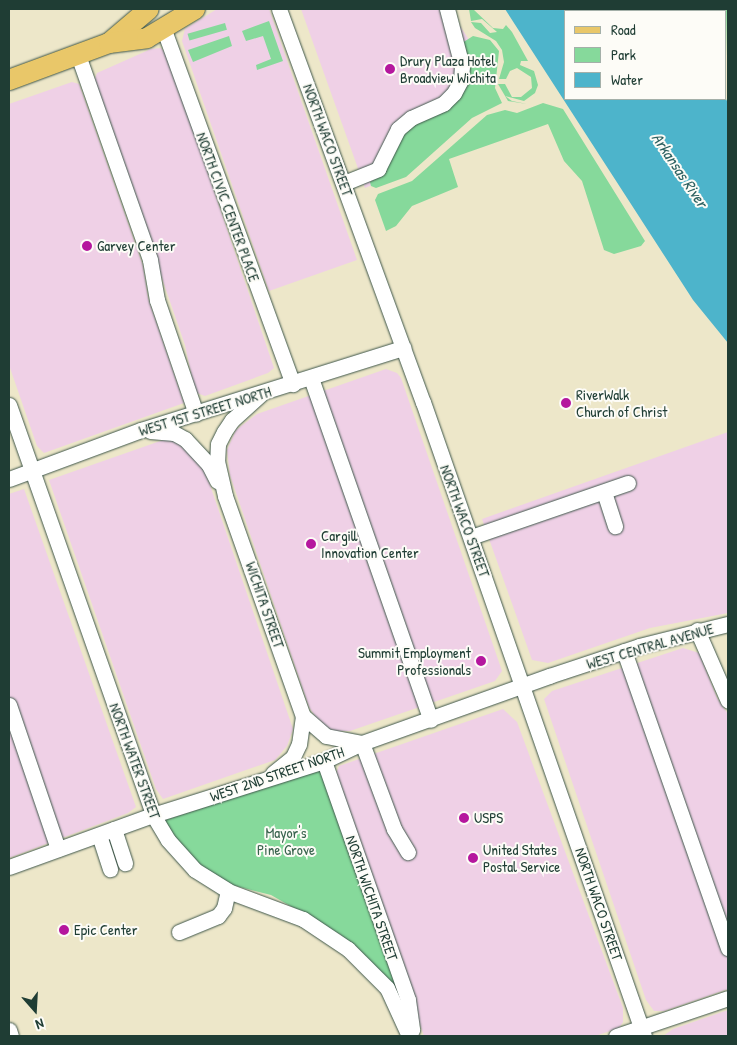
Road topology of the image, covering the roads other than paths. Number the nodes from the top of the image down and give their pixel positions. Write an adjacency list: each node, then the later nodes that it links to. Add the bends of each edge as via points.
1 (149, 9): 6 (main road)
2 (195, 9): 5 (main road)
3 (279, 9): 9 (street, NORTH WACO STREET)
4 (447, 9): 9 (street, via 462,66 461,80 454,93 444,103 411,118 398,129 378,169)
5 (164, 30): 6 (main road, via 147,38); 12 (street, NORTH CIVIC CENTER PLACE)
6 (109, 43): 7 (main road)
7 (78, 55): 8 (main road); 15 (street, via 150,260 156,300)
8 (9, 80)
9 (344, 183): 10 (street, NORTH WACO STREET)
10 (403, 348): 11 (street, WEST 1ST STREET NORTH); 23 (street, NORTH WACO STREET)
11 (311, 378): 12 (street, WEST 1ST STREET NORTH); 32 (street)
12 (293, 384): 13 (street, WEST 1ST STREET NORTH)
13 (261, 394): 15 (street, WEST 1ST STREET NORTH); 21 (street, via 232,420 218,444 217,461)
14 (9, 405): 17 (street, NORTH WATER STREET)
15 (196, 414): 16 (street, WEST 1ST STREET NORTH)
16 (141, 430): 17 (street, WEST 1ST STREET NORTH); 21 (street, via 174,433 185,439 209,466)
17 (32, 471): 18 (street, WEST 1ST STREET NORTH); 36 (street, NORTH WATER STREET)
18 (9, 479)
19 (628, 483): 20 (street)
20 (604, 492): 22 (street); 23 (street)
21 (225, 496): 31 (street, WICHITA STREET)
22 (615, 526)
23 (471, 537): 28 (street, NORTH WACO STREET)
24 (728, 624): 25 (street, WEST CENTRAL AVENUE)
25 (696, 630): 26 (street, WEST CENTRAL AVENUE); 29 (street)
26 (624, 651): 27 (street, WEST CENTRAL AVENUE); 46 (street)
27 (573, 669): 28 (street, WEST 2ND STREET NORTH)
28 (523, 685): 32 (street, WEST 2ND STREET NORTH); 49 (street, NORTH WACO STREET)
29 (728, 701)
30 (9, 705): 39 (street)
31 (303, 716): 33 (street, via 326,736); 35 (street, via 299,744 293,757)
32 (431, 720): 33 (street, WEST 2ND STREET NORTH)
33 (362, 743): 34 (street, WEST 2ND STREET NORTH); 40 (street, via 394,829)
34 (324, 761): 35 (street, WEST 2ND STREET NORTH); 52 (street, NORTH WICHITA STREET, via 408,1000)
35 (258, 781): 36 (street, WEST 2ND STREET NORTH)
36 (153, 815): 37 (street, WEST 2ND STREET NORTH); 44 (street, NORTH WATER STREET, via 168,840 195,870)
37 (114, 829): 38 (street, WEST 2ND STREET NORTH); 41 (street)
38 (98, 835): 39 (street, WEST 2ND STREET NORTH); 43 (street)
39 (58, 849): 42 (street, WEST 2ND STREET NORTH)
40 (408, 852)
41 (125, 863)
42 (9, 867)
43 (110, 869)
44 (228, 891): 45 (street, via 224,908 218,916); 51 (street, NORTH WATER STREET, via 303,918 348,949 386,988)
45 (180, 932)
46 (728, 948)
47 (728, 998): 49 (street)
48 (9, 1030): 50 (street)
49 (643, 1032): 53 (street)
50 (11, 1036)
51 (408, 1036)
52 (413, 1036)
53 (616, 1036)

